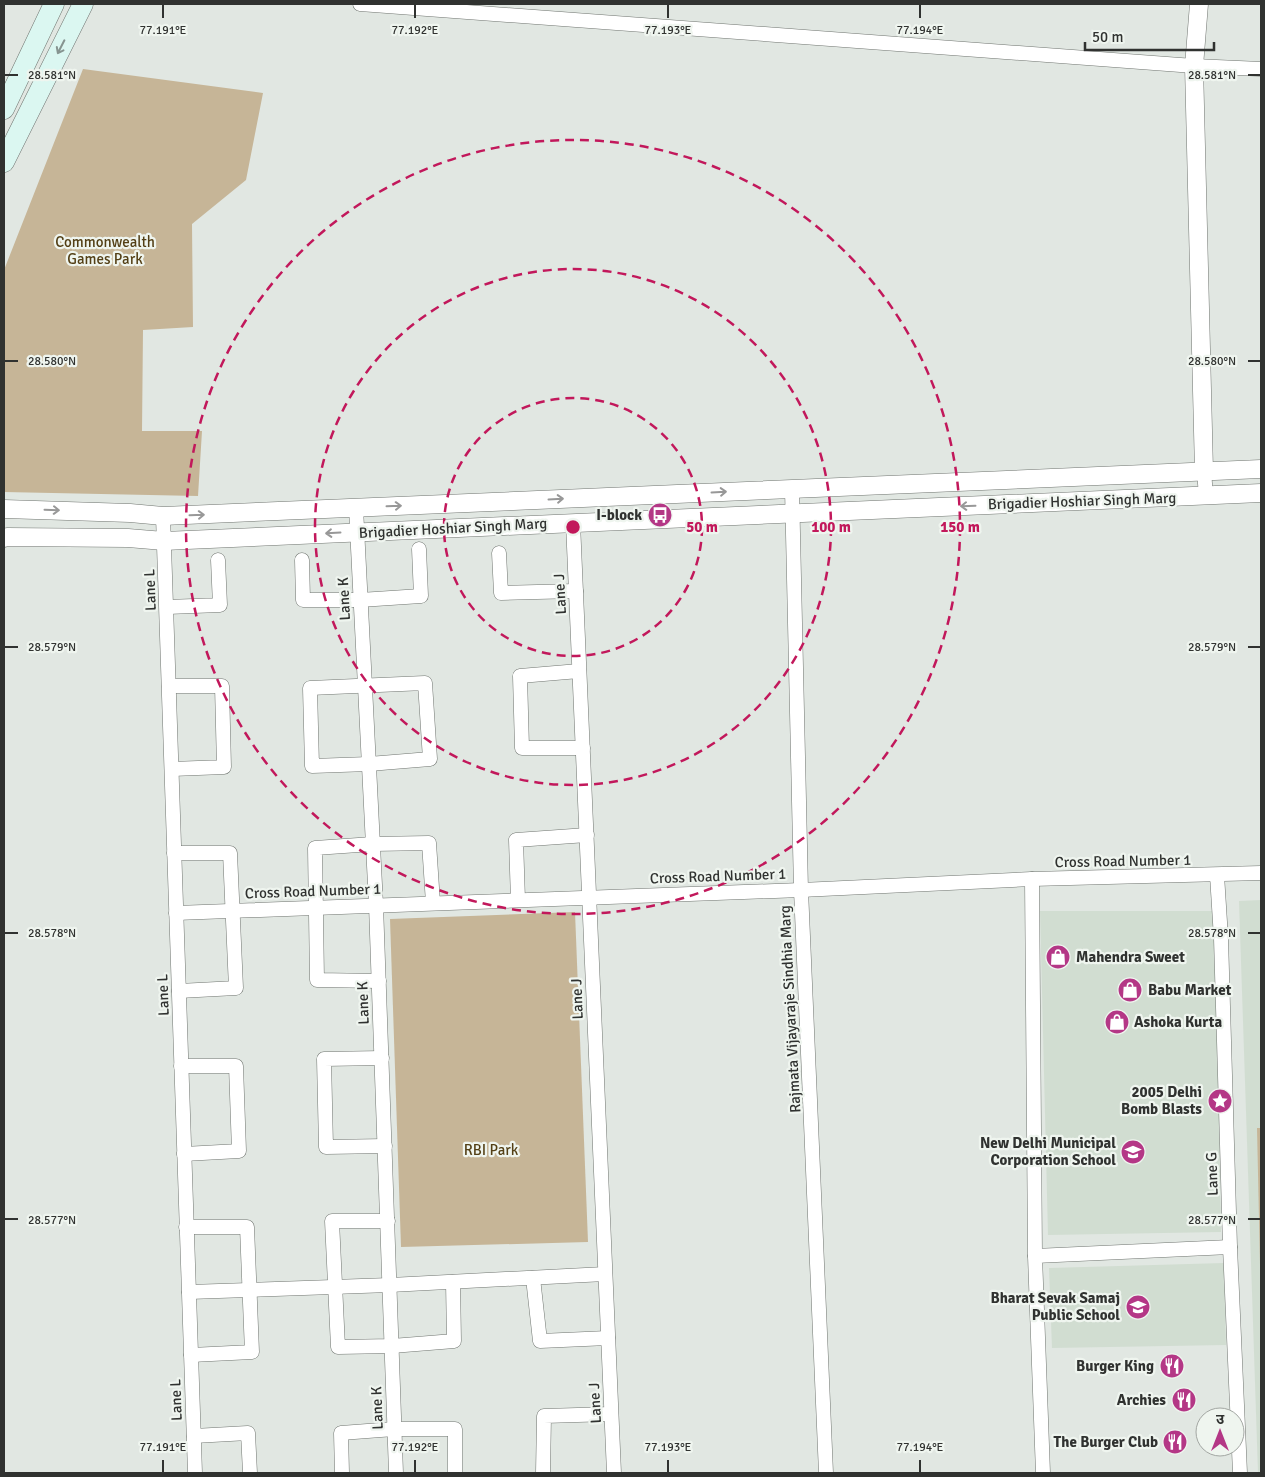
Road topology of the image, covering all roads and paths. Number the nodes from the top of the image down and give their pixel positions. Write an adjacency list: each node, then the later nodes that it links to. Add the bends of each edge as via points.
1 (54, 4): 7 (main road)
2 (83, 4): 8 (main road, one-way to 8)
3 (360, 4): 5 (street)
4 (1199, 4): 5 (street)
5 (1194, 66): 6 (street); 10 (street)
6 (1261, 69)
7 (4, 109)
8 (4, 162)
9 (1261, 469): 10 (street, Brigadier Hoshiar Singh Marg)
10 (1204, 471): 11 (street, Brigadier Hoshiar Singh Marg); 13 (street)
11 (792, 489): 14 (street, Brigadier Hoshiar Singh Marg, one-way to 11); 16 (street, Rajmata Vijayaraje Sindhia Marg)
12 (1261, 493): 13 (street, Brigadier Hoshiar Singh Marg)
13 (1206, 496): 16 (street, Brigadier Hoshiar Singh Marg, one-way to 16)
14 (356, 508): 17 (street, Brigadier Hoshiar Singh Marg, one-way to 14); 19 (street, Lane K)
15 (4, 509): 17 (street, Brigadier Hoshiar Singh Marg, one-way to 17)
16 (792, 513): 18 (street, Brigadier Hoshiar Singh Marg); 41 (street, Rajmata Vijayaraje Sindhia Marg)
17 (164, 516): 21 (street, Lane L)
18 (573, 523): 19 (street, Brigadier Hoshiar Singh Marg); 26 (street, Lane J)
19 (357, 532): 21 (street, Brigadier Hoshiar Singh Marg, one-way to 21); 27 (street, Lane K)
20 (4, 538): 21 (street, Brigadier Hoshiar Singh Marg)
21 (164, 541): 28 (street, Lane L)
22 (419, 549): 27 (street, via 421,596)
23 (498, 553): 26 (street, via 501,593)
24 (218, 560): 28 (street, via 220,605)
25 (302, 560): 27 (street, via 303,600)
26 (576, 591): 29 (street, Lane J)
27 (360, 600): 31 (street, Lane K)
28 (166, 607): 30 (street, Lane L)
29 (579, 671): 32 (street, Lane J); 32 (street, via 520,676 522,748)
30 (169, 686): 34 (street, Lane L); 34 (street, via 222,686 224,767)
31 (365, 687): 33 (street, Lane K); 33 (street, via 310,688 312,766); 33 (street, via 425,683 430,759)
32 (583, 748): 35 (street, Lane J)
33 (369, 764): 36 (street, Lane K)
34 (172, 769): 37 (street, Lane L)
35 (587, 835): 42 (street, Lane J); 43 (street, via 516,840)
36 (373, 844): 44 (street, via 429,843); 45 (street, Lane K); 46 (street, via 315,848)
37 (174, 853): 47 (street, via 230,853); 48 (street, Lane L)
38 (1261, 873): 39 (street, Cross Road Number 1)
39 (1217, 875): 40 (street, Cross Road Number 1); 57 (street, Lane G)
40 (1032, 879): 41 (street, Cross Road Number 1); 58 (street)
41 (801, 890): 42 (street, Cross Road Number 1); 79 (street, Rajmata Vijayaraje Sindhia Marg)
42 (589, 897): 43 (street, Cross Road Number 1); 59 (street, Lane J)
43 (518, 900): 44 (street, Cross Road Number 1)
44 (433, 903): 45 (street, Cross Road Number 1)
45 (376, 905): 46 (street, Cross Road Number 1); 49 (street, Lane K)
46 (317, 907): 47 (street, Cross Road Number 1); 49 (street, via 317,980)
47 (233, 910): 48 (street, Cross Road Number 1); 50 (street, via 236,988)
48 (176, 912): 50 (street, Lane L)
49 (379, 981): 51 (street, Lane K)
50 (179, 991): 52 (street, Lane L)
51 (382, 1058): 53 (street, Lane K); 53 (street, via 324,1059 326,1147)
52 (181, 1066): 54 (street, Lane L); 54 (street, via 236,1066 239,1151)
53 (385, 1146): 55 (street, Lane K)
54 (184, 1154): 56 (street, Lane L)
55 (388, 1221): 62 (street, Lane K); 63 (street, via 332,1221)
56 (186, 1227): 64 (street, via 247,1227); 65 (street, Lane L)
57 (1230, 1247): 58 (street); 81 (street, Lane G)
58 (1035, 1256): 80 (street)
59 (605, 1274): 60 (street); 66 (street, Lane J)
60 (533, 1278): 61 (street); 66 (street, via 540,1341)
61 (453, 1282): 62 (street); 67 (street, via 454,1341)
62 (390, 1286): 63 (street); 67 (street, Lane K)
63 (334, 1288): 64 (street); 67 (street, via 338,1347)
64 (249, 1290): 65 (street); 68 (street, via 252,1352)
65 (189, 1292): 68 (street, Lane L)
66 (608, 1338): 69 (street, Lane J)
67 (392, 1346): 70 (street, Lane K)
68 (191, 1355): 71 (street, Lane L)
69 (611, 1414): 77 (street, via 544,1416); 78 (street, Lane J)
70 (394, 1428): 74 (street, via 341,1433); 75 (street, Lane K); 76 (street, via 455,1428)
71 (194, 1436): 72 (street, Lane L); 73 (street, via 248,1432)
72 (195, 1473)
73 (250, 1473)
74 (342, 1473)
75 (396, 1473)
76 (455, 1473)
77 (543, 1473)
78 (614, 1473)
79 (826, 1473)
80 (1044, 1473)
81 (1240, 1473)

